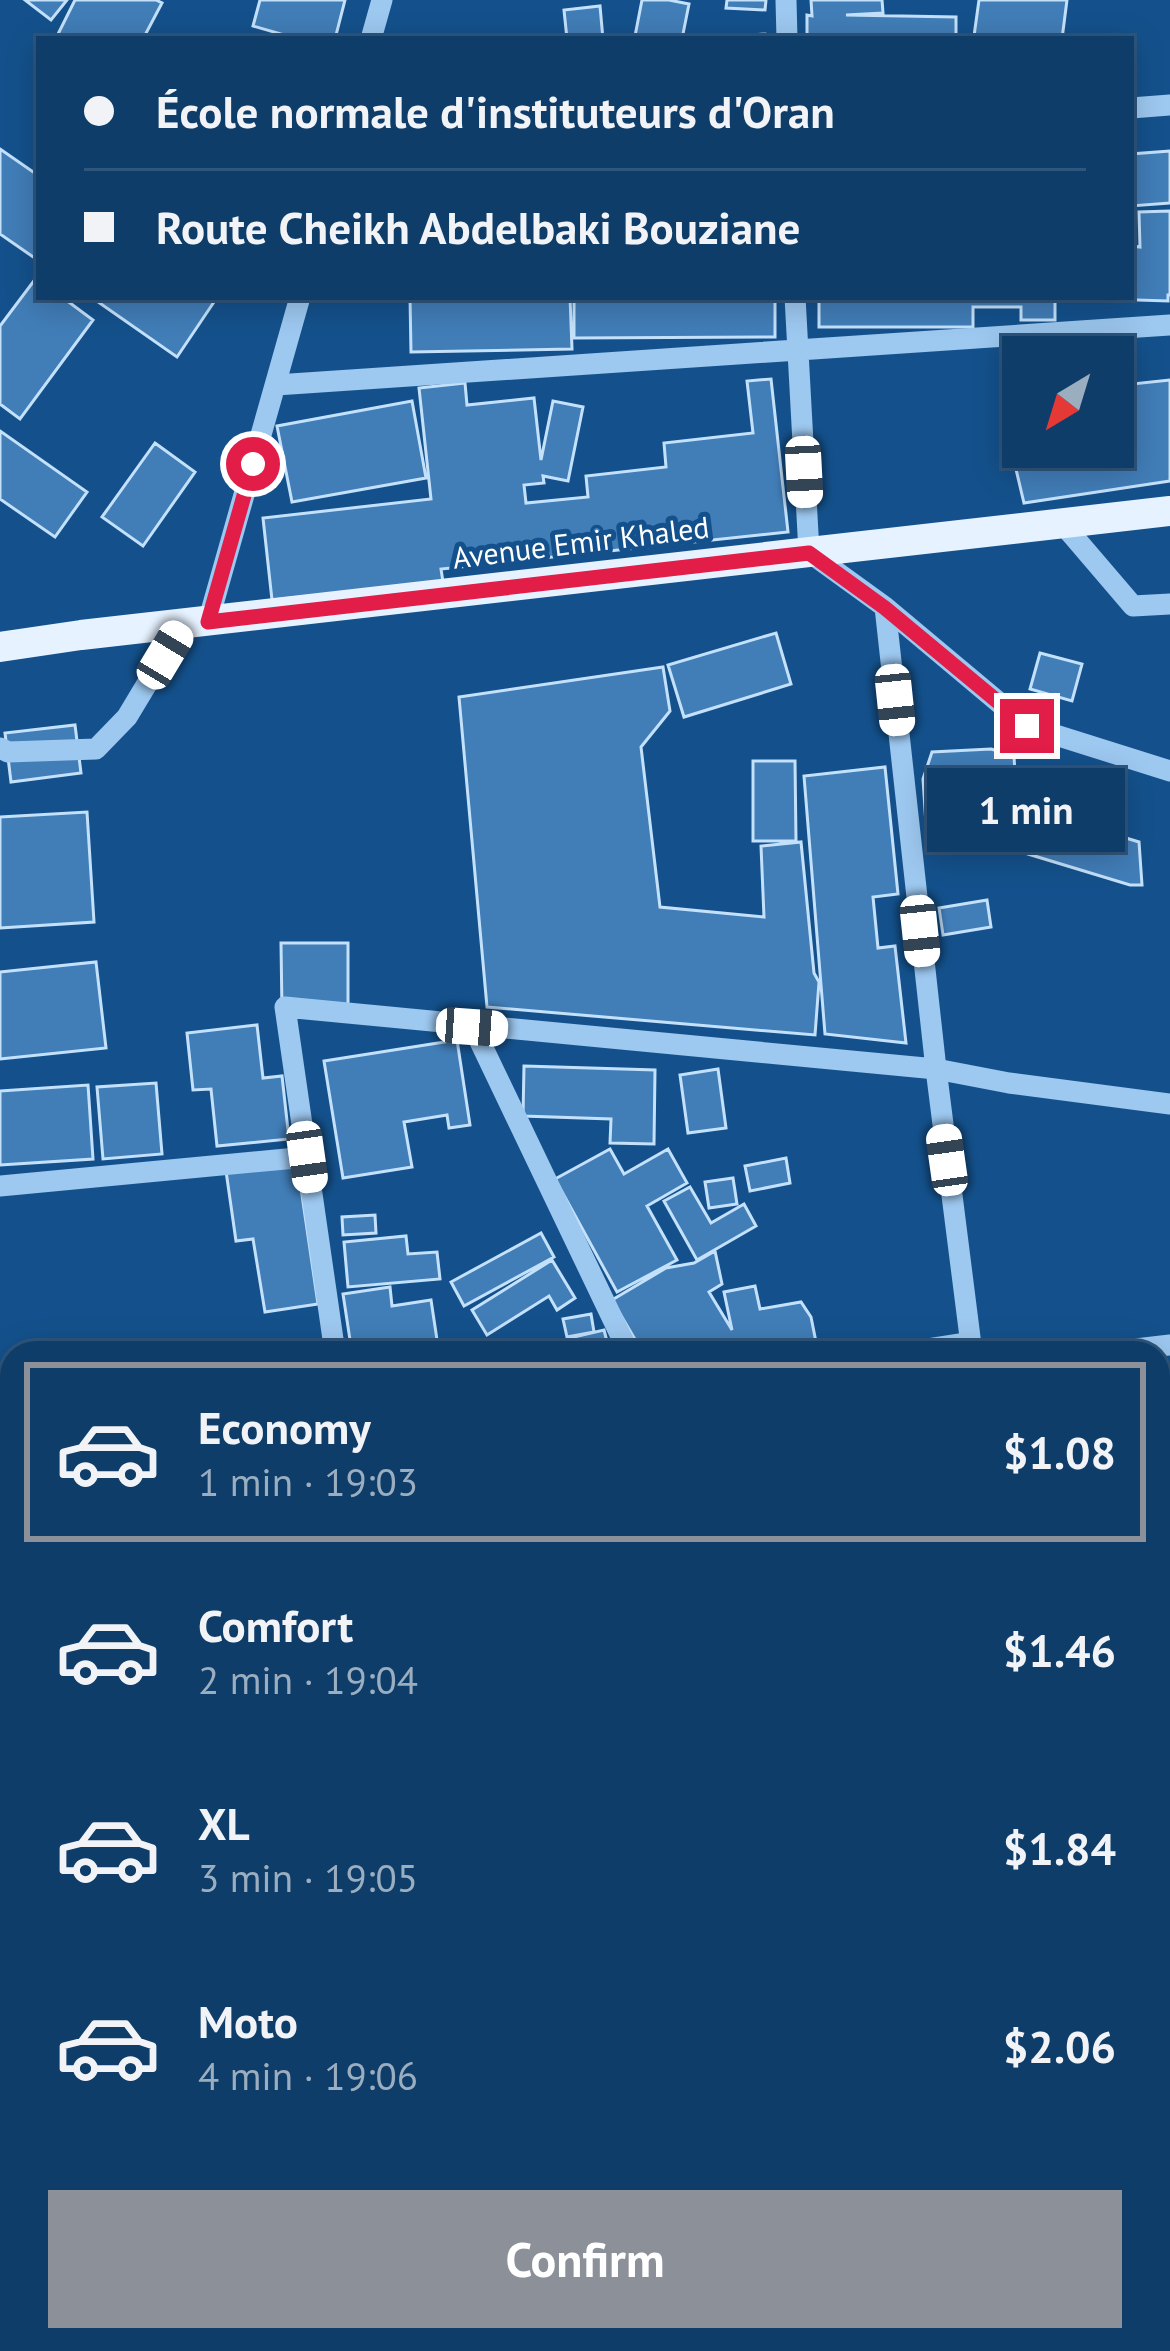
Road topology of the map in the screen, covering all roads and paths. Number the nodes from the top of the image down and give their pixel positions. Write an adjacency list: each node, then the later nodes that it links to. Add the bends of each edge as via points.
1 (382, 0): 3 (street)
2 (786, 0): 4 (street)
3 (372, 36)
4 (787, 36)
5 (1170, 105): 6 (street)
6 (1134, 108)
7 (299, 300): 11 (street)
8 (795, 300): 10 (street)
9 (1170, 325): 10 (street)
10 (797, 351): 11 (street); 14 (street)
11 (276, 385): 17 (street)
12 (1170, 512): 13 (main road, Avenue Emir Khaled)
13 (1062, 523): 14 (main road, Avenue Emir Khaled); 15 (street, via 1133,606)
14 (809, 553): 16 (street); 17 (main road, Avenue Emir Khaled)
15 (1170, 604)
16 (885, 608): 20 (street, via 1027,726); 22 (street)
17 (195, 623): 18 (main road, Avenue Emir Khaled); 19 (street, via 96,748)
18 (0, 647)
19 (0, 748)
20 (1170, 771)
21 (472, 1027): 22 (street); 24 (street, via 285,1007); 27 (street)
22 (936, 1069): 23 (street); 28 (street)
23 (1170, 1104)
24 (307, 1157): 25 (street); 26 (street)
25 (0, 1186)
26 (333, 1341)
27 (623, 1341)
28 (970, 1341)

